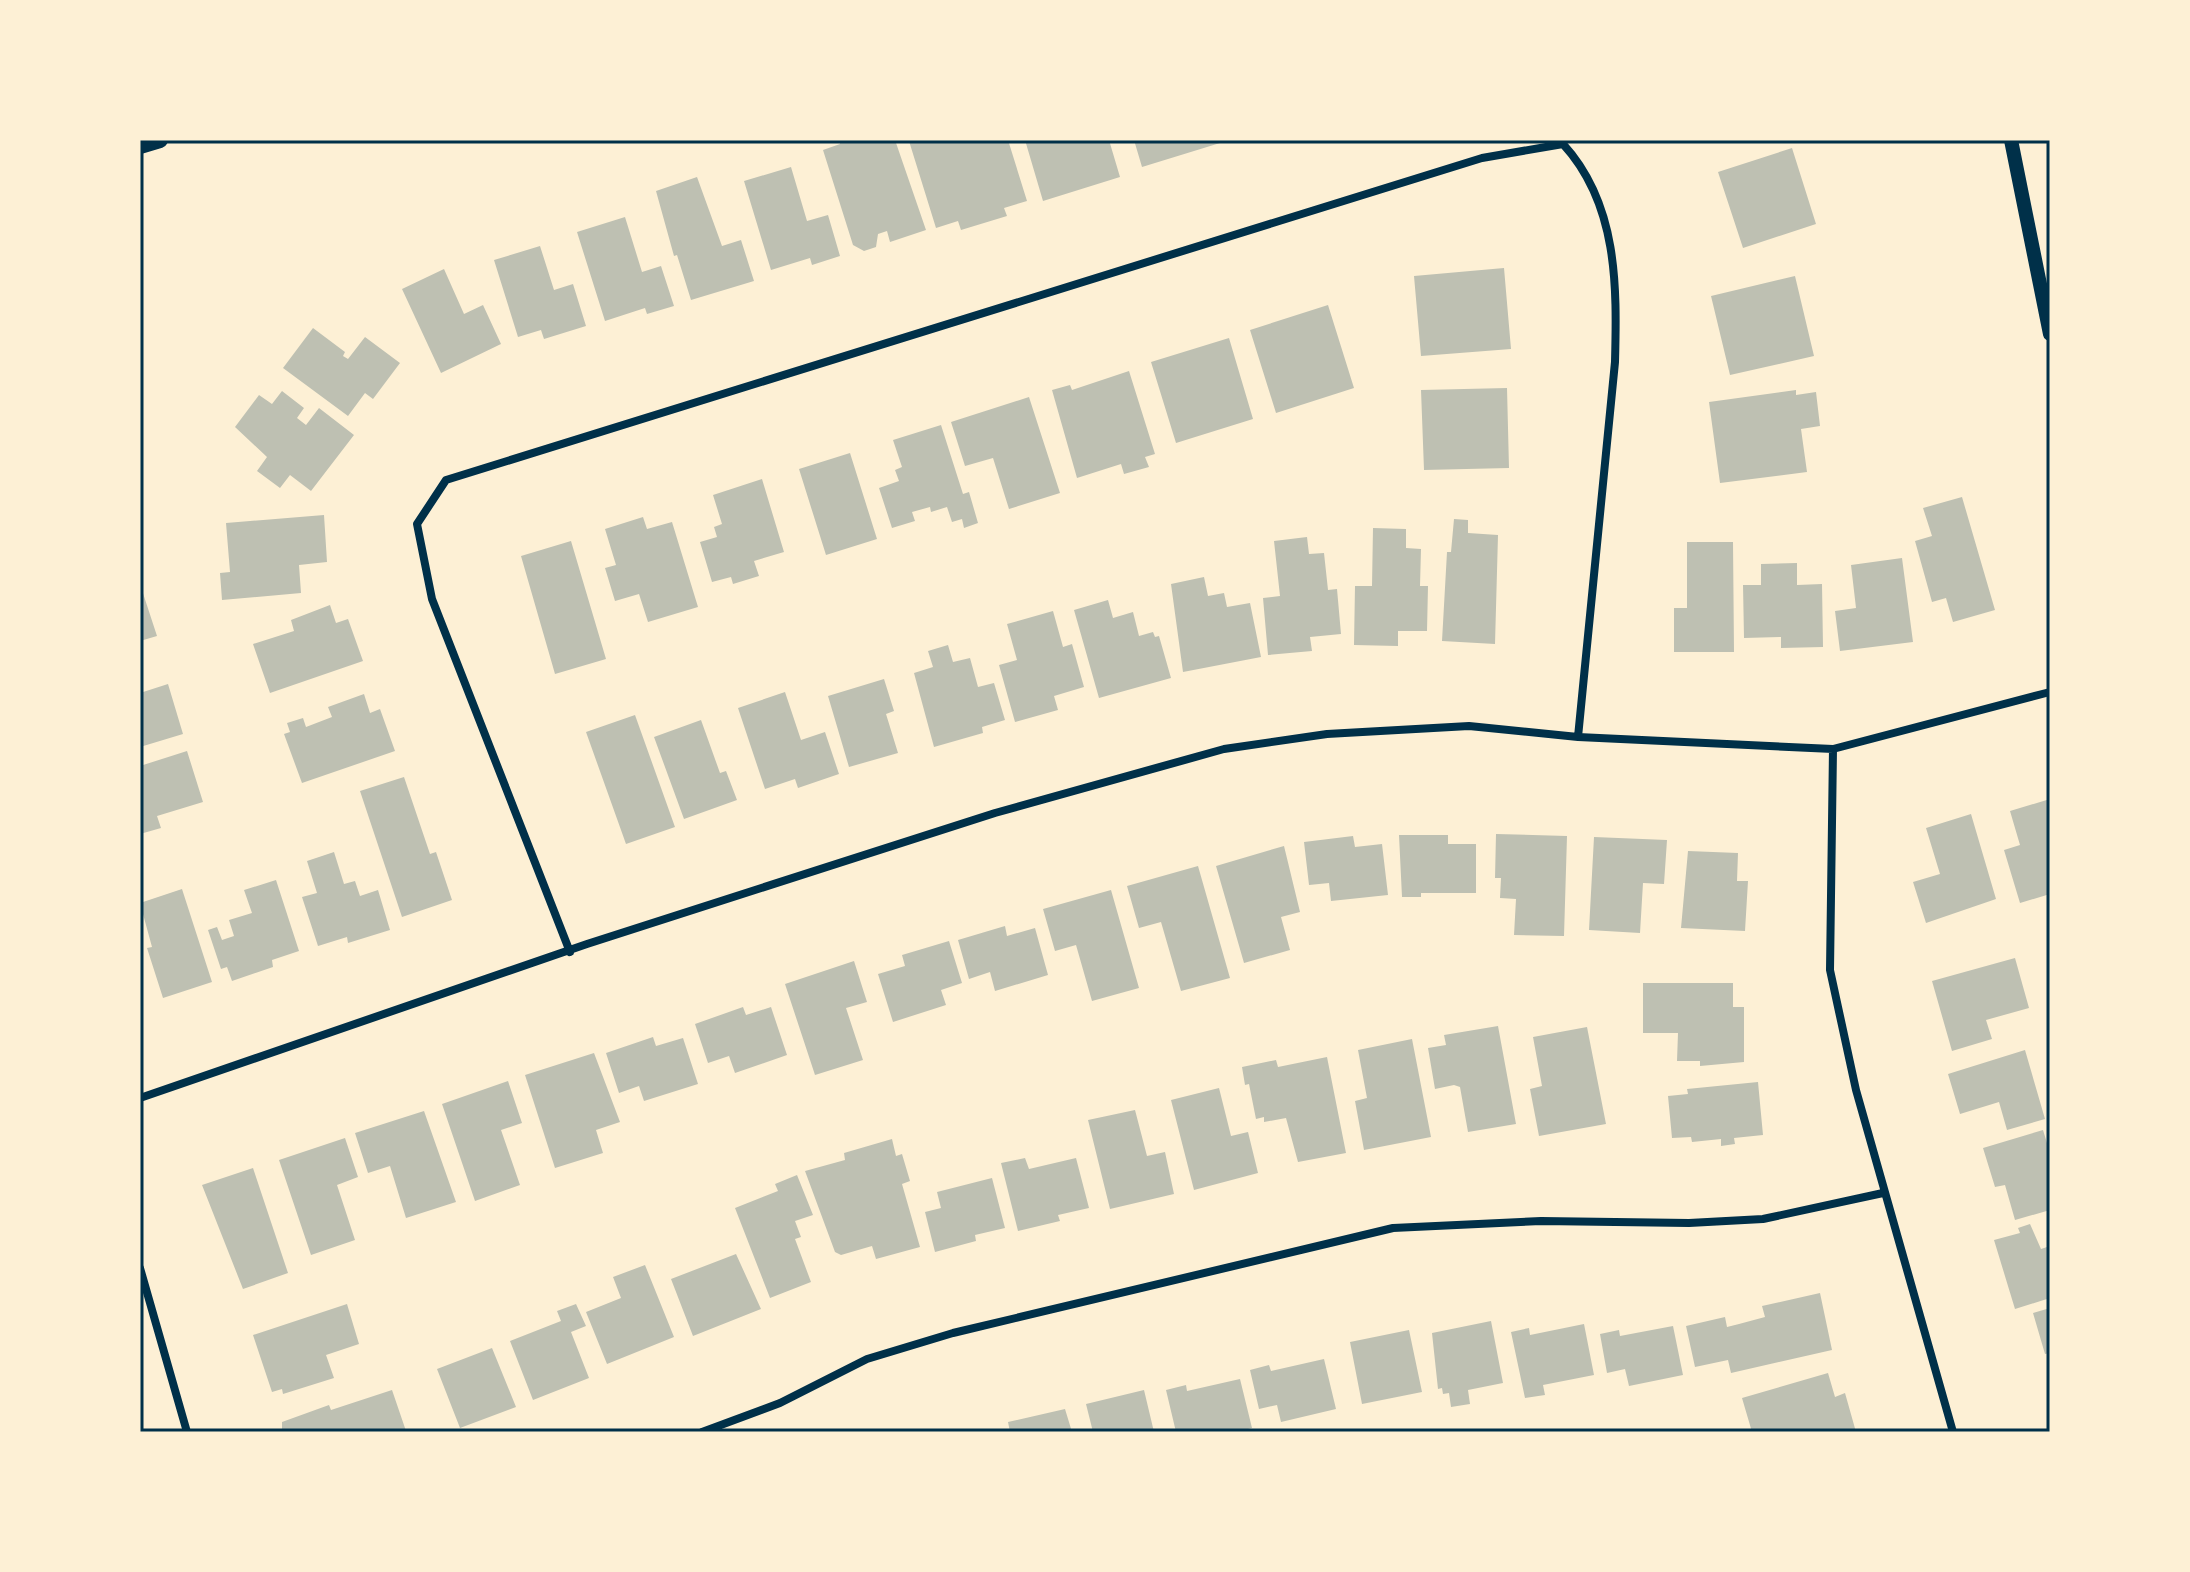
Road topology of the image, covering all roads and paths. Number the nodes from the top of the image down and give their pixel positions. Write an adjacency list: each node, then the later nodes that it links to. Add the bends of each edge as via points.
1 (160, 140): 3 (main road)
2 (2011, 140): 4 (street)
3 (140, 146)
4 (2050, 334)
5 (2050, 692): 7 (street)
6 (1578, 737): 7 (street); 8 (street, via 1469,726 1314,735 1224,749 995,813); 8 (street, via 1617,299 1607,220 1580,162 1563,144 1482,158 446,480 417,524 432,599)
7 (1833, 749): 10 (street, via 1830,970)
8 (570, 952): 9 (street)
9 (140, 1098)
10 (1883, 1193): 13 (street, via 1763,1219 1541,1221 1378,1231 953,1333 867,1359 780,1403); 14 (street)
11 (140, 1268): 12 (street)
12 (187, 1432)
13 (702, 1432)
14 (1953, 1432)

